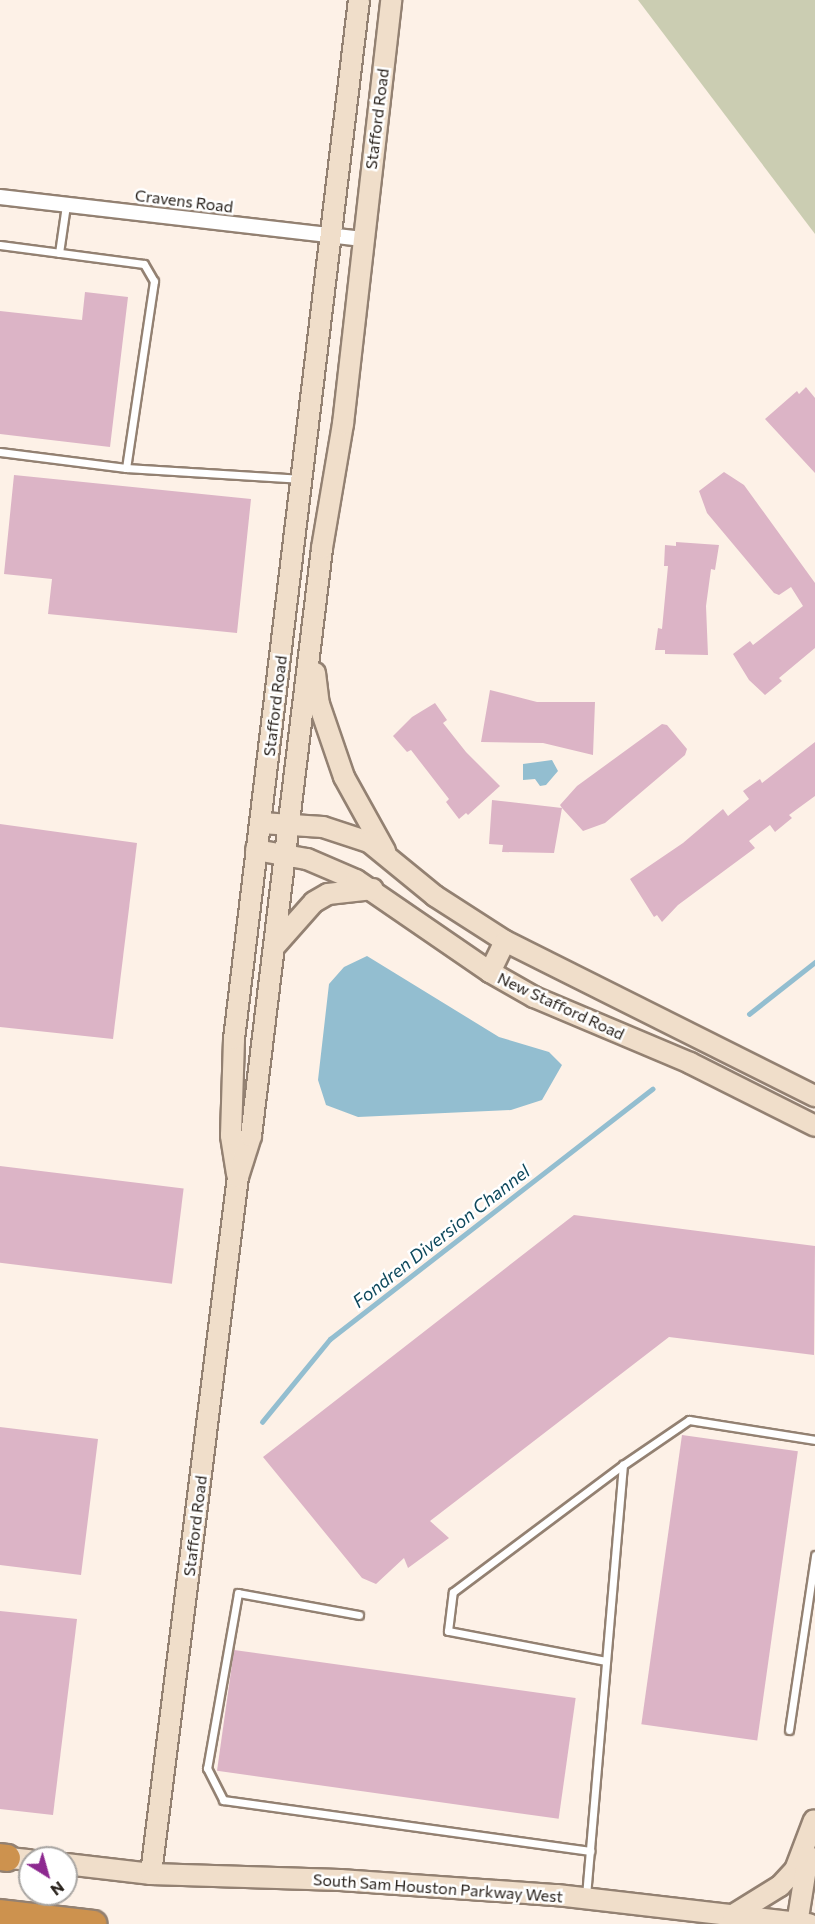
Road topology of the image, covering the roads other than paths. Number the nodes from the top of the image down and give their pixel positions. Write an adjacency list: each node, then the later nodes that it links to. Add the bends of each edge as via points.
1 (359, 0): 5 (main road, Stafford Road)
2 (391, 0): 6 (main road, Stafford Road)
3 (0, 197): 4 (street, Cravens Road)
4 (67, 204): 5 (street, Cravens Road); 8 (lane)
5 (333, 235): 6 (street, Cravens Road); 11 (main road, Stafford Road)
6 (363, 239): 12 (main road, Stafford Road, via 350,366)
7 (0, 245): 8 (lane)
8 (59, 253): 10 (lane, via 144,264 154,281)
9 (0, 452): 10 (lane)
10 (126, 468): 11 (lane)
11 (300, 479): 13 (main road, Stafford Road)
12 (311, 640): 14 (main road, Stafford Road); 16 (main road, via 319,704 333,748 344,777)
13 (261, 823): 14 (main road, New Stafford Road); 15 (main road, Stafford Road)
14 (289, 825): 16 (main road, New Stafford Road, via 350,833); 17 (main road, Stafford Road)
15 (256, 850): 17 (main road, New Stafford Road); 24 (main road, Stafford Road, via 234,1039 231,1135)
16 (387, 853): 19 (main road, New Stafford Road, via 435,896)
17 (285, 855): 18 (main road, New Stafford Road, via 334,869); 20 (main road, Stafford Road)
18 (373, 889): 20 (main road, via 328,894 314,902); 21 (main road, New Stafford Road)
19 (505, 941): 21 (main road); 22 (main road, New Stafford Road)
20 (274, 947): 24 (main road, Stafford Road, via 251,1136)
21 (490, 972): 23 (main road, New Stafford Road, via 534,997 690,1063)
22 (815, 1096)
23 (815, 1126)
24 (238, 1177): 34 (main road, Stafford Road)
25 (815, 1440): 26 (lane, via 689,1420)
26 (623, 1465): 29 (lane); 29 (lane, via 453,1592 448,1631)
27 (815, 1555): 30 (lane)
28 (359, 1615): 32 (lane, via 238,1593 207,1768 223,1800)
29 (606, 1661): 32 (lane)
30 (789, 1730)
31 (814, 1815): 37 (main road, via 795,1870); 39 (main road)
32 (590, 1851): 35 (lane)
33 (78, 1865): 34 (main road, South Sam Houston Parkway West)
34 (151, 1874): 35 (main road, South Sam Houston Parkway West, via 340,1880)
35 (586, 1898): 37 (main road, South Sam Houston Parkway West)
36 (0, 1913): 38 (highway)
37 (738, 1919): 39 (main road, South Sam Houston Parkway West)
38 (93, 1924)
39 (801, 1924)

